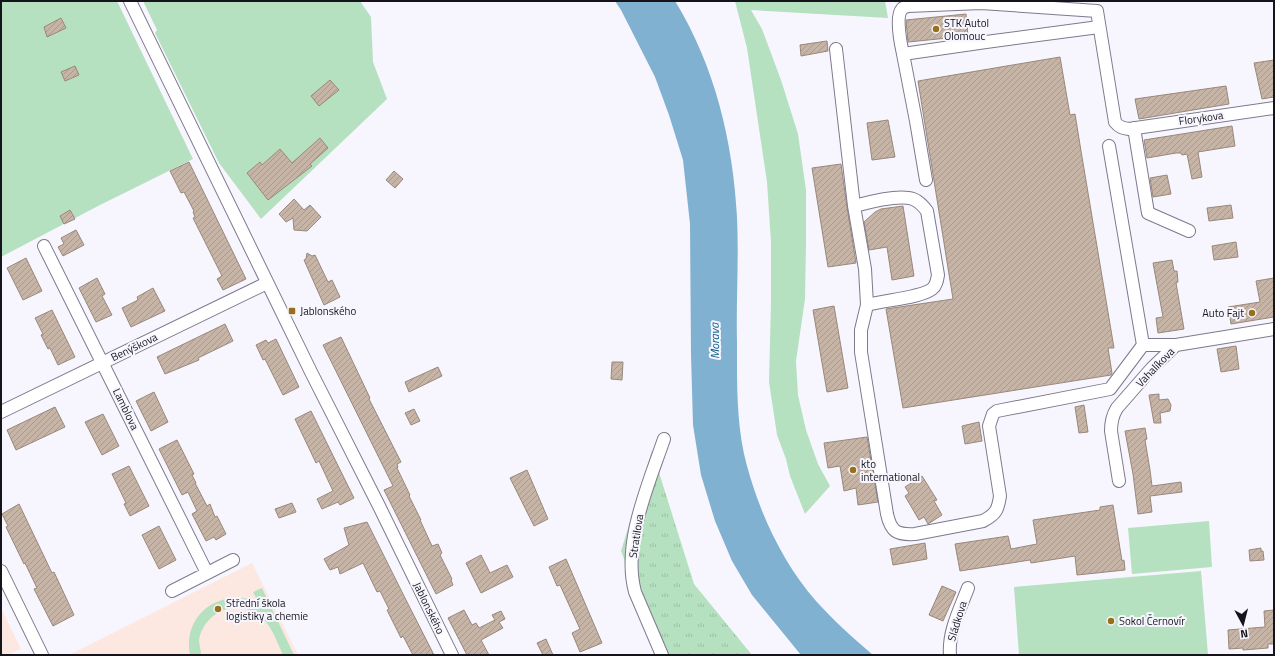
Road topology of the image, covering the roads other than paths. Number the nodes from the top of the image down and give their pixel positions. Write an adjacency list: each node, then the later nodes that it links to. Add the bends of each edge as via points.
1 (130, 1): 12 (street, Jablonského)
2 (1099, 27): 4 (street); 4 (street, via 1097,11 981,3 908,6 902,9 899,15); 6 (street, via 1115,122 1118,126)
3 (836, 49): 9 (street)
4 (903, 54): 8 (street)
5 (1274, 108): 6 (street, Florykova)
6 (1131, 128): 10 (street, via 1148,213)
7 (1109, 146): 15 (street)
8 (926, 180)
9 (854, 206): 13 (street, via 865,269); 13 (street, via 903,197 920,203 927,211 938,275 933,288 926,292)
10 (1189, 232)
11 (44, 246): 17 (street, Lamblova)
12 (267, 283): 17 (street, Benýškova); 27 (street, Jablonského)
13 (867, 305): 15 (street, via 861,352 887,514 890,527 905,535 983,521 996,511 1000,496 989,426 993,414 1110,389)
14 (1274, 329): 16 (street, Vahalíkova)
15 (1143, 345): 16 (street)
16 (1176, 345): 20 (street, Vahalíkova, via 1152,368 1114,413 1111,430)
17 (102, 363): 18 (street, Benýškova); 23 (street, Lamblova)
18 (1, 412)
19 (664, 439): 28 (street, Stratilova, via 635,528 631,553 635,592)
20 (1119, 481)
21 (233, 560): 23 (street)
22 (1, 571): 26 (street)
23 (207, 573): 25 (street)
24 (968, 588): 29 (street, Sládkova, via 952,633)
25 (172, 591)
26 (42, 655)
27 (452, 655)
28 (662, 655)
29 (950, 655)

